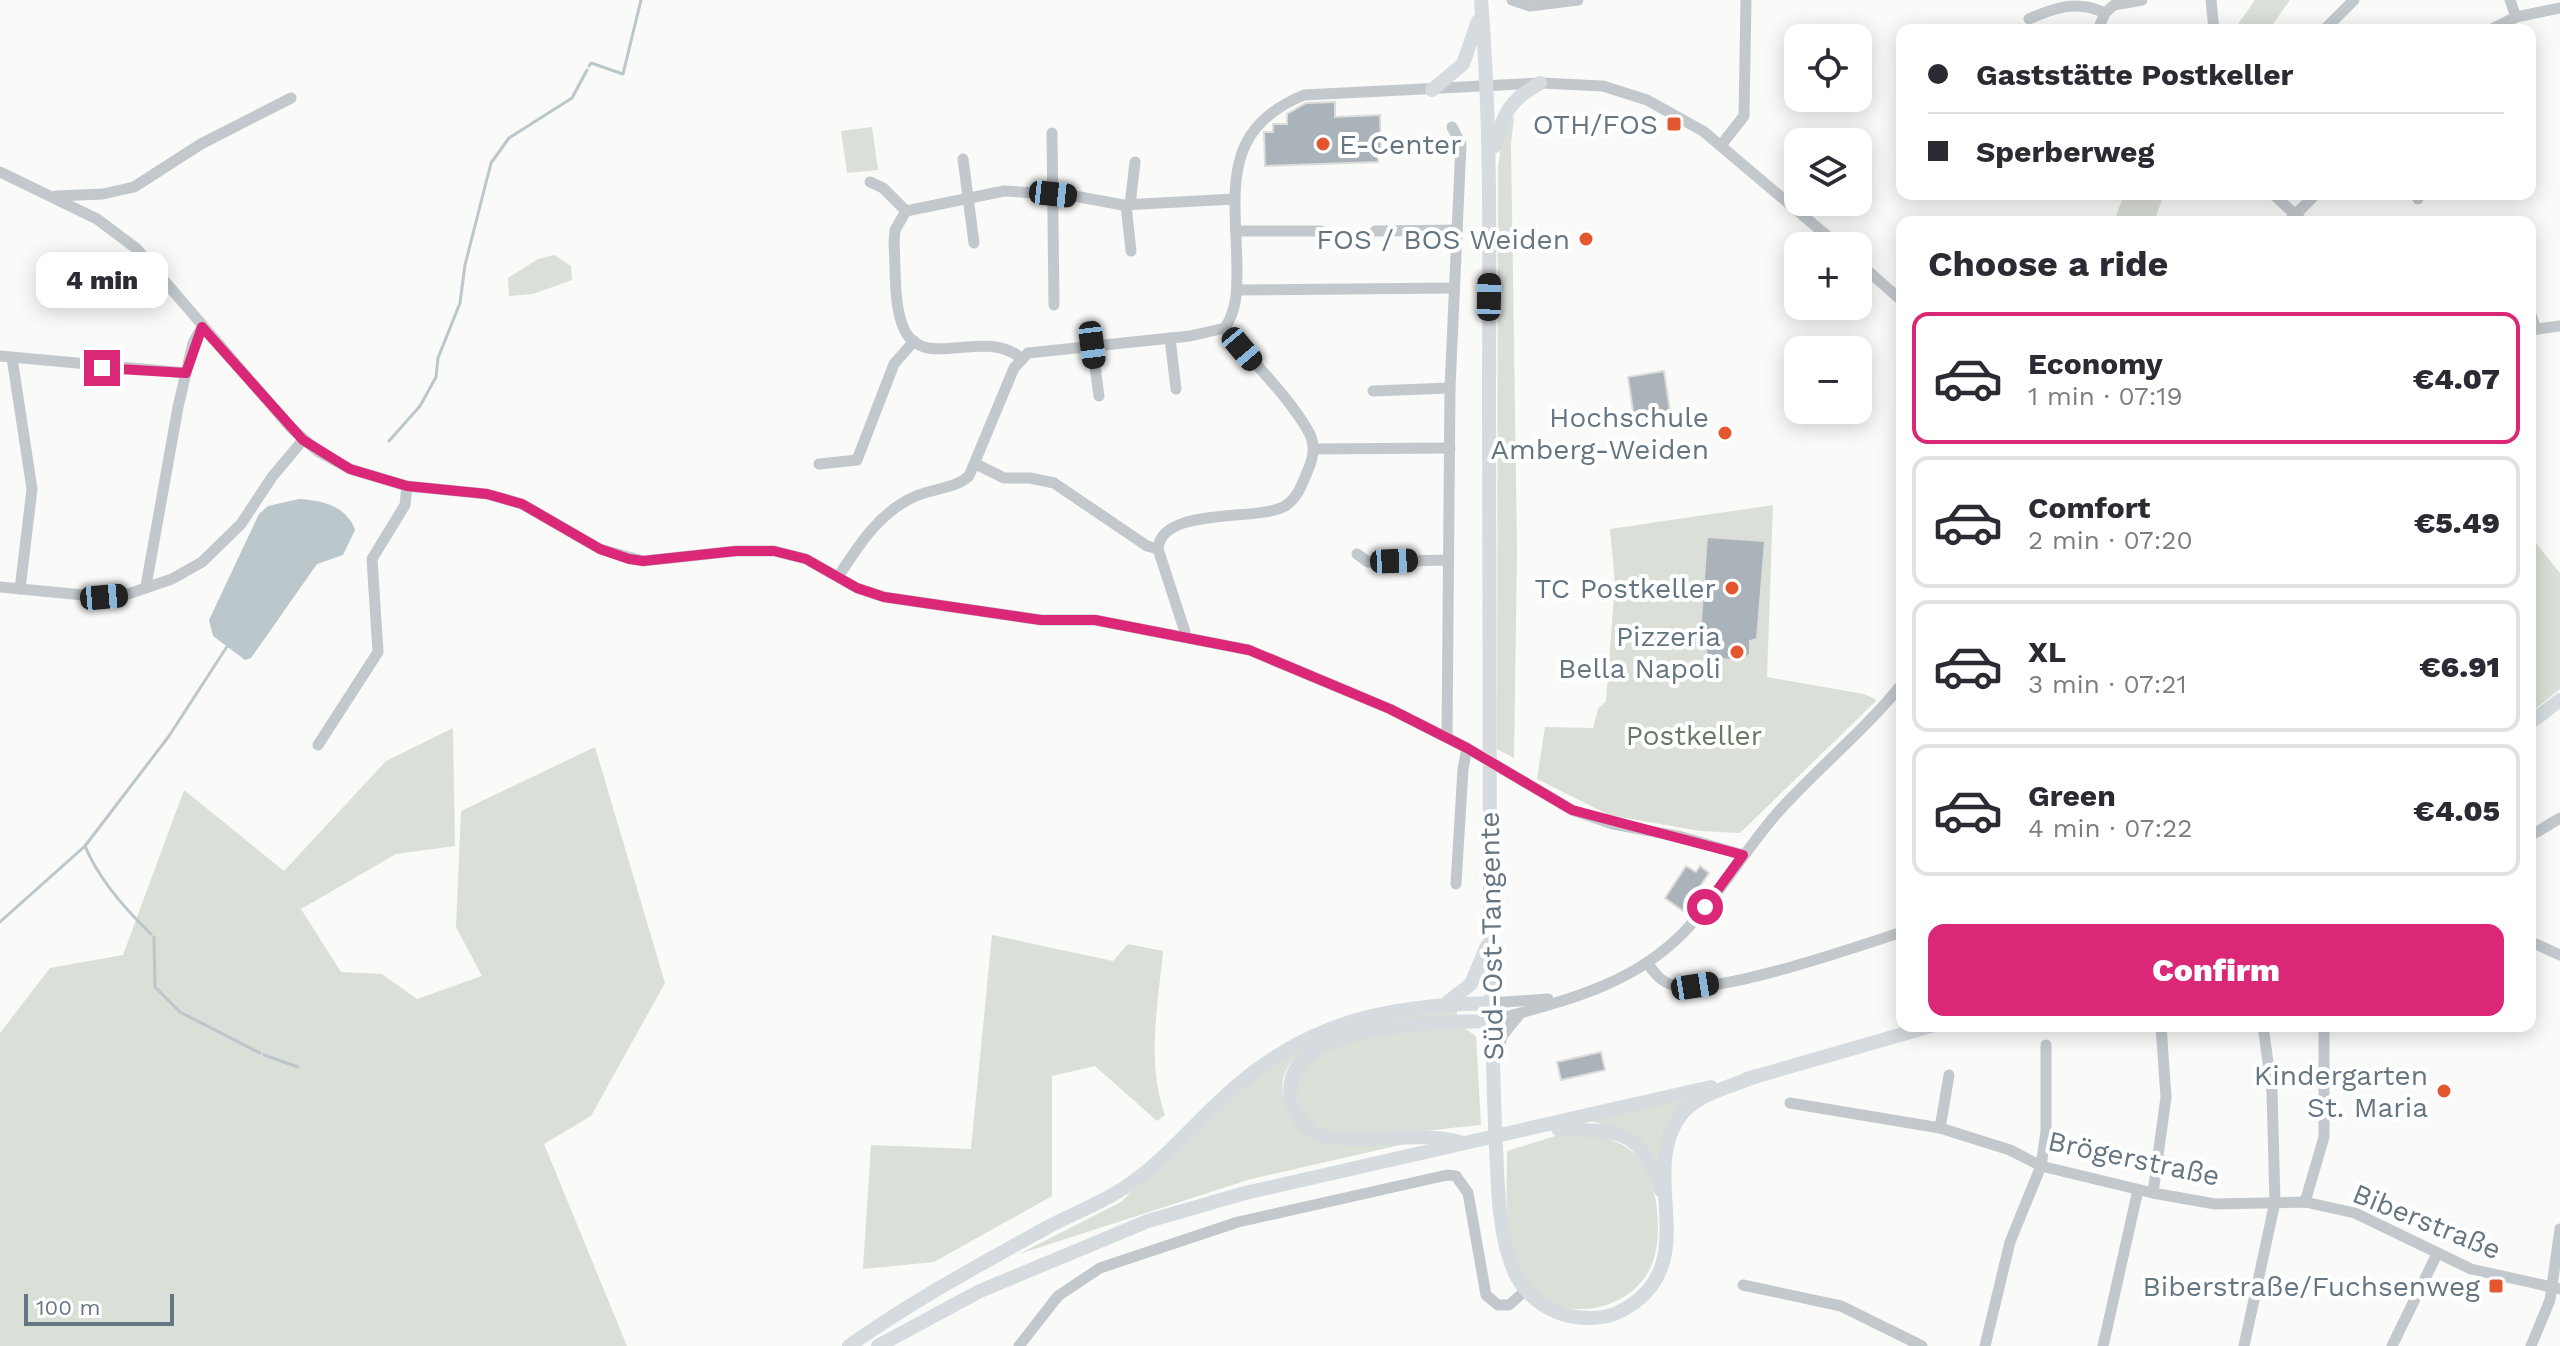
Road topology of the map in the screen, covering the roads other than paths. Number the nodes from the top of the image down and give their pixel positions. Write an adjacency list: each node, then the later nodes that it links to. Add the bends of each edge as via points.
1 (1512, 0): 2 (street, via 1530,6)
2 (1578, 0)
3 (1746, 0): 23 (street, via 1744,116)
4 (2142, 0): 10 (street, via 2114,5)
5 (2211, 0): 14 (street)
6 (2354, 0): 15 (street)
7 (2510, 0): 11 (street)
8 (1481, 4): 18 (main road, Süd-Ost-Tangente); 19 (main road, via 1463,64)
9 (2560, 8): 11 (street)
10 (2105, 13): 12 (street, via 2091,6 2066,5); 13 (street)
11 (2516, 17): 16 (street)
12 (2029, 19)
13 (2100, 24)
14 (2213, 24)
15 (2330, 24)
16 (2502, 24)
17 (1540, 83): 18 (street); 23 (street, via 1577,82 1628,94 1673,112); 26 (main road, via 1507,108)
18 (1487, 86): 19 (street); 26 (main road, Süd-Ost-Tangente)
19 (1432, 90): 32 (street, via 1322,91 1286,102 1249,134 1237,162)
20 (291, 98): 30 (street, via 201,144 134,187)
21 (1452, 127): 39 (street, via 1461,144)
22 (1052, 133): 29 (street)
23 (1722, 144): 43 (street)
24 (963, 159): 31 (street)
25 (1135, 162): 35 (street)
26 (1490, 170): 90 (main road, Süd-Ost-Tangente)
27 (0, 172): 30 (street)
28 (870, 182): 36 (street)
29 (1053, 194): 31 (street, via 1004,191); 35 (street); 50 (street)
30 (55, 197): 52 (street, via 137,249)
31 (969, 197): 36 (street); 44 (street)
32 (1234, 199): 35 (street); 40 (street)
33 (2279, 200): 37 (street)
34 (2311, 200): 38 (street)
35 (1128, 205): 45 (street)
36 (906, 211): 56 (street, via 894,243 902,322)
37 (2293, 216)
38 (2298, 216)
39 (1457, 230): 42 (street); 47 (street)
40 (1236, 231): 41 (street); 48 (street)
41 (1321, 231)
42 (1375, 231)
43 (1823, 232)
44 (974, 243)
45 (1131, 251)
46 (1872, 274): 49 (street)
47 (1453, 288): 48 (street); 61 (street)
48 (1237, 290): 53 (street)
49 (1896, 296)
50 (1054, 305)
51 (2560, 326): 54 (street)
52 (202, 327): 60 (street); 65 (street)
53 (1225, 328): 55 (street); 67 (street, via 1307,429)
54 (2536, 330)
55 (1170, 338): 57 (street); 62 (street)
56 (914, 341): 59 (street, via 941,350 997,344); 68 (street, via 894,364 857,460)
57 (1092, 345): 59 (street, via 1039,350); 64 (street)
58 (6, 357): 60 (street); 77 (street, via 32,489)
59 (1021, 358): 69 (street)
60 (186, 373): 75 (street)
61 (1450, 388): 63 (street); 66 (street)
62 (1176, 389)
63 (1373, 391)
64 (1099, 396)
65 (303, 440): 70 (street, via 350,469); 75 (street, via 220,546 186,572)
66 (1450, 448): 67 (street); 73 (street)
67 (1314, 449): 71 (street, via 1298,493 1281,508 1182,523 1165,533)
68 (819, 464)
69 (976, 464): 71 (street, via 1004,478 1054,483); 74 (street, via 962,482 911,498 885,517 861,540)
70 (407, 486): 74 (street, via 487,494 522,504 613,555 643,561 774,551 806,559); 83 (street, via 405,505 372,559 378,652)
71 (1158, 549): 78 (street)
72 (1357, 554): 73 (street, via 1368,562)
73 (1446, 560): 82 (street)
74 (838, 577): 78 (street, via 870,593 911,602 1041,620 1095,620)
75 (146, 586): 77 (street, via 104,597)
76 (0, 587): 77 (street)
77 (20, 589)
78 (1186, 635): 82 (street, via 1280,661)
79 (1896, 691): 87 (street)
80 (2560, 700): 81 (main road)
81 (2536, 718)
82 (1447, 737): 84 (street)
83 (318, 745)
84 (1467, 748): 87 (street, via 1590,818); 88 (street)
85 (2560, 818): 86 (street)
86 (2536, 832)
87 (1743, 855): 93 (street, via 1687,929)
88 (1456, 884)
89 (1896, 934): 93 (street, via 1813,960 1695,986 1662,981)
90 (1491, 938): 95 (main road, Süd-Ost-Tangente); 96 (main road, via 1471,984)
91 (2536, 944): 92 (street)
92 (2560, 955)
93 (1648, 964): 94 (street)
94 (1577, 997): 95 (street); 97 (street)
95 (1491, 1003): 96 (main road); 98 (main road, Süd-Ost-Tangente)
96 (1445, 1004): 122 (main road, via 1352,1019 1289,1047 1232,1089 1137,1178 974,1268)
97 (1523, 1012): 98 (street); 104 (street, via 1502,1036)
98 (1491, 1021): 104 (main road, Süd-Ost-Tangente); 110 (main road, via 1395,1025 1355,1034 1312,1053 1292,1081 1298,1117 1319,1135 1437,1136)
99 (1910, 1032): 106 (main road)
100 (2161, 1032): 113 (street, via 2166,1097)
101 (2264, 1032): 114 (street, via 2272,1091)
102 (2324, 1032): 115 (street, via 2324,1137)
103 (2046, 1045): 111 (street)
104 (1493, 1071): 121 (main road, Süd-Ost-Tangente, via 1504,1241)
105 (1949, 1075): 108 (street)
106 (1756, 1076): 109 (main road); 116 (main road, via 1691,1103 1678,1118 1666,1154)
107 (1790, 1103): 108 (street, Brögerstraße)
108 (1940, 1128): 111 (street, Brögerstraße, via 2010,1150)
109 (1530, 1129): 110 (main road); 116 (main road, via 1600,1128 1626,1137 1647,1156)
110 (1468, 1142): 123 (main road, via 1148,1221 980,1291)
111 (2041, 1166): 112 (street, Brögerstraße); 126 (street, via 2010,1242)
112 (2138, 1190): 113 (street, Brögerstraße); 127 (street)
113 (2153, 1193): 114 (street, Brögerstraße, via 2215,1204)
114 (2275, 1202): 115 (street, Biberstraße); 128 (street)
115 (2305, 1202): 118 (street, Biberstraße, via 2355,1213)
116 (1667, 1210): 121 (main road, via 1667,1251 1660,1274 1628,1307 1590,1319 1565,1316)
117 (2560, 1229): 120 (street)
118 (2437, 1254): 120 (street, Biberstraße, via 2481,1273); 129 (street)
119 (1743, 1285): 125 (street, via 1841,1306)
120 (2556, 1288): 130 (street)
121 (1526, 1290): 124 (street, via 1509,1305 1498,1305 1486,1295 1468,1193 1456,1176 1447,1175 1238,1222 1100,1268 1058,1296)
122 (849, 1346)
123 (878, 1346)
124 (1019, 1346)
125 (1922, 1346)
126 (1985, 1346)
127 (2103, 1346)
128 (2244, 1346)
129 (2392, 1346)
130 (2531, 1346)

